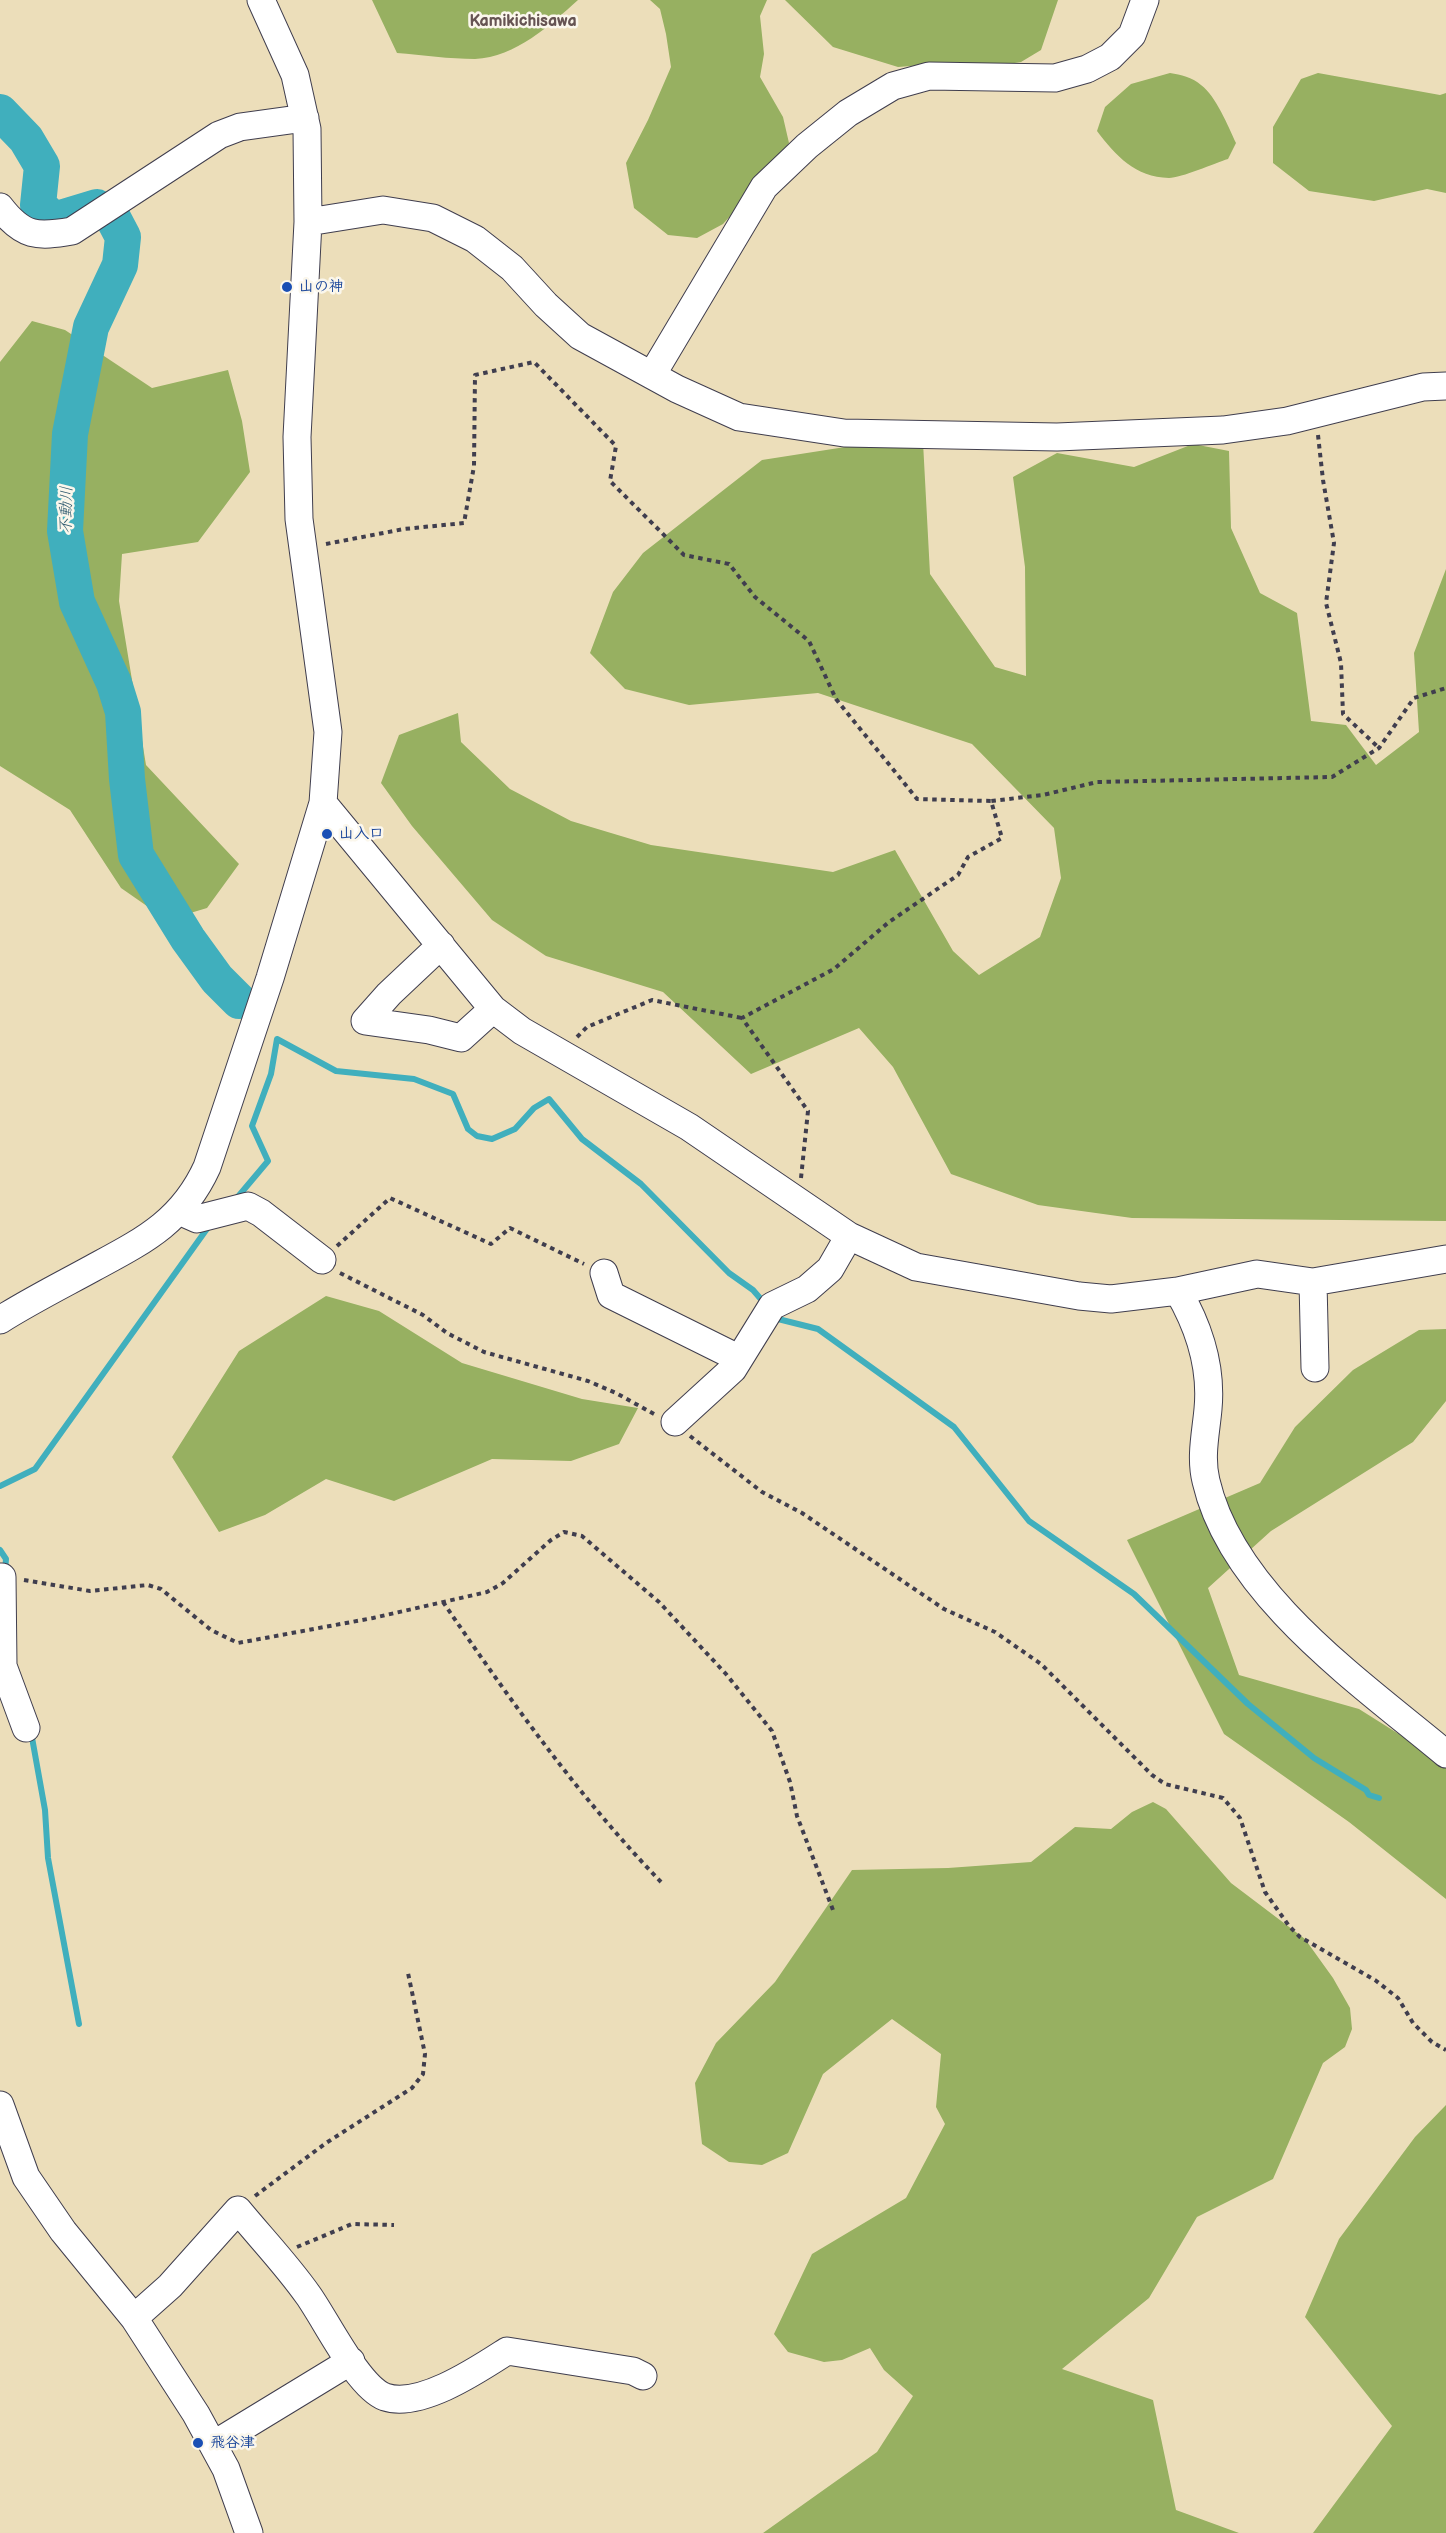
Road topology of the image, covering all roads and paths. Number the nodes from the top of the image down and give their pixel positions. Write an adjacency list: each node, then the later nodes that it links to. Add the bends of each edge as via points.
1 (261, 0): 3 (street, via 295,75)
2 (1145, 0): 6 (street, via 1132,35 1110,57 1087,69 1055,78 929,76 893,86 848,113 764,187)
3 (305, 118): 4 (street, via 240,127 219,135 72,231 46,236 26,232); 5 (street)
4 (0, 207)
5 (308, 222): 6 (street, via 383,210 433,218 476,239 494,253 580,336); 9 (street, via 297,437)
6 (652, 375): 8 (street, via 739,417 844,433 1057,437 1223,430)
7 (1446, 386): 8 (street, via 1423,387)
8 (1316, 413): 11 (path, via 1334,543 1326,603 1341,663 1343,714)
9 (303, 549): 12 (path, via 464,523 474,466 475,375 534,362 616,446 610,481 618,490 684,555 729,564 755,597 809,641 836,699 918,799); 13 (street, via 328,732)
10 (1446, 688): 11 (path, via 1414,698)
11 (1379, 748): 12 (path, via 1332,777 1097,782 1043,795)
12 (992, 801): 16 (path, via 1002,838 968,857 958,875 889,922 834,969)
13 (323, 803): 14 (street); 19 (street, via 207,1167 197,1189)
14 (441, 945): 15 (street); 15 (street, via 364,1021 460,1038)
15 (493, 1008): 17 (street)
16 (742, 1018): 17 (path, via 652,1000 587,1027); 18 (path, via 808,1111)
17 (560, 1053): 18 (street, via 689,1127)
18 (798, 1202): 20 (street)
19 (179, 1211): 22 (street, via 197,1218 248,1206); 26 (street, via 145,1240)
20 (849, 1236): 25 (street, via 916,1267 1068,1294 1112,1299); 27 (street, via 819,1280 772,1306)
21 (1446, 1259): 24 (street)
22 (322, 1260): 23 (path, via 390,1198 492,1244 510,1228); 29 (path, via 484,1352 588,1381)
23 (604, 1274): 27 (street, via 611,1296)
24 (1313, 1282): 25 (street, via 1257,1274); 28 (street)
25 (1178, 1292): 33 (street, via 1201,1338 1209,1390 1203,1452 1205,1480 1220,1525 1235,1552 1298,1627)
26 (0, 1320)
27 (738, 1358): 29 (street, via 733,1368)
28 (1315, 1368)
29 (675, 1422): 37 (path, via 762,1492 802,1513 944,1609 995,1632 1041,1664 1165,1784 1223,1798 1240,1818 1265,1892 1289,1926 1300,1937 1375,1980 1398,1998 1413,2023)
30 (1, 1577): 31 (path, via 90,1591 148,1585 161,1589 211,1630 238,1643); 32 (street, via 3,1666)
31 (443, 1602): 34 (path, via 504,1692 617,1837); 35 (path, via 487,1592 503,1583 564,1532 582,1536 659,1602 772,1731 797,1816)
32 (26, 1728)
33 (1446, 1754)
34 (661, 1882)
35 (833, 1910)
36 (408, 1973): 39 (path, via 425,2054 423,2074 412,2088 280,2175)
37 (1446, 2050)
38 (0, 2105): 42 (street, via 26,2177 63,2231)
39 (238, 2210): 41 (street); 42 (street, via 170,2286)
40 (394, 2225): 41 (path, via 352,2224)
41 (276, 2256): 43 (street, via 308,2294)
42 (134, 2318): 45 (street)
43 (351, 2361): 44 (street, via 366,2384 386,2397 412,2398 461,2381 507,2351 633,2371); 45 (street)
44 (643, 2376)
45 (213, 2445): 46 (street)
46 (249, 2533)

